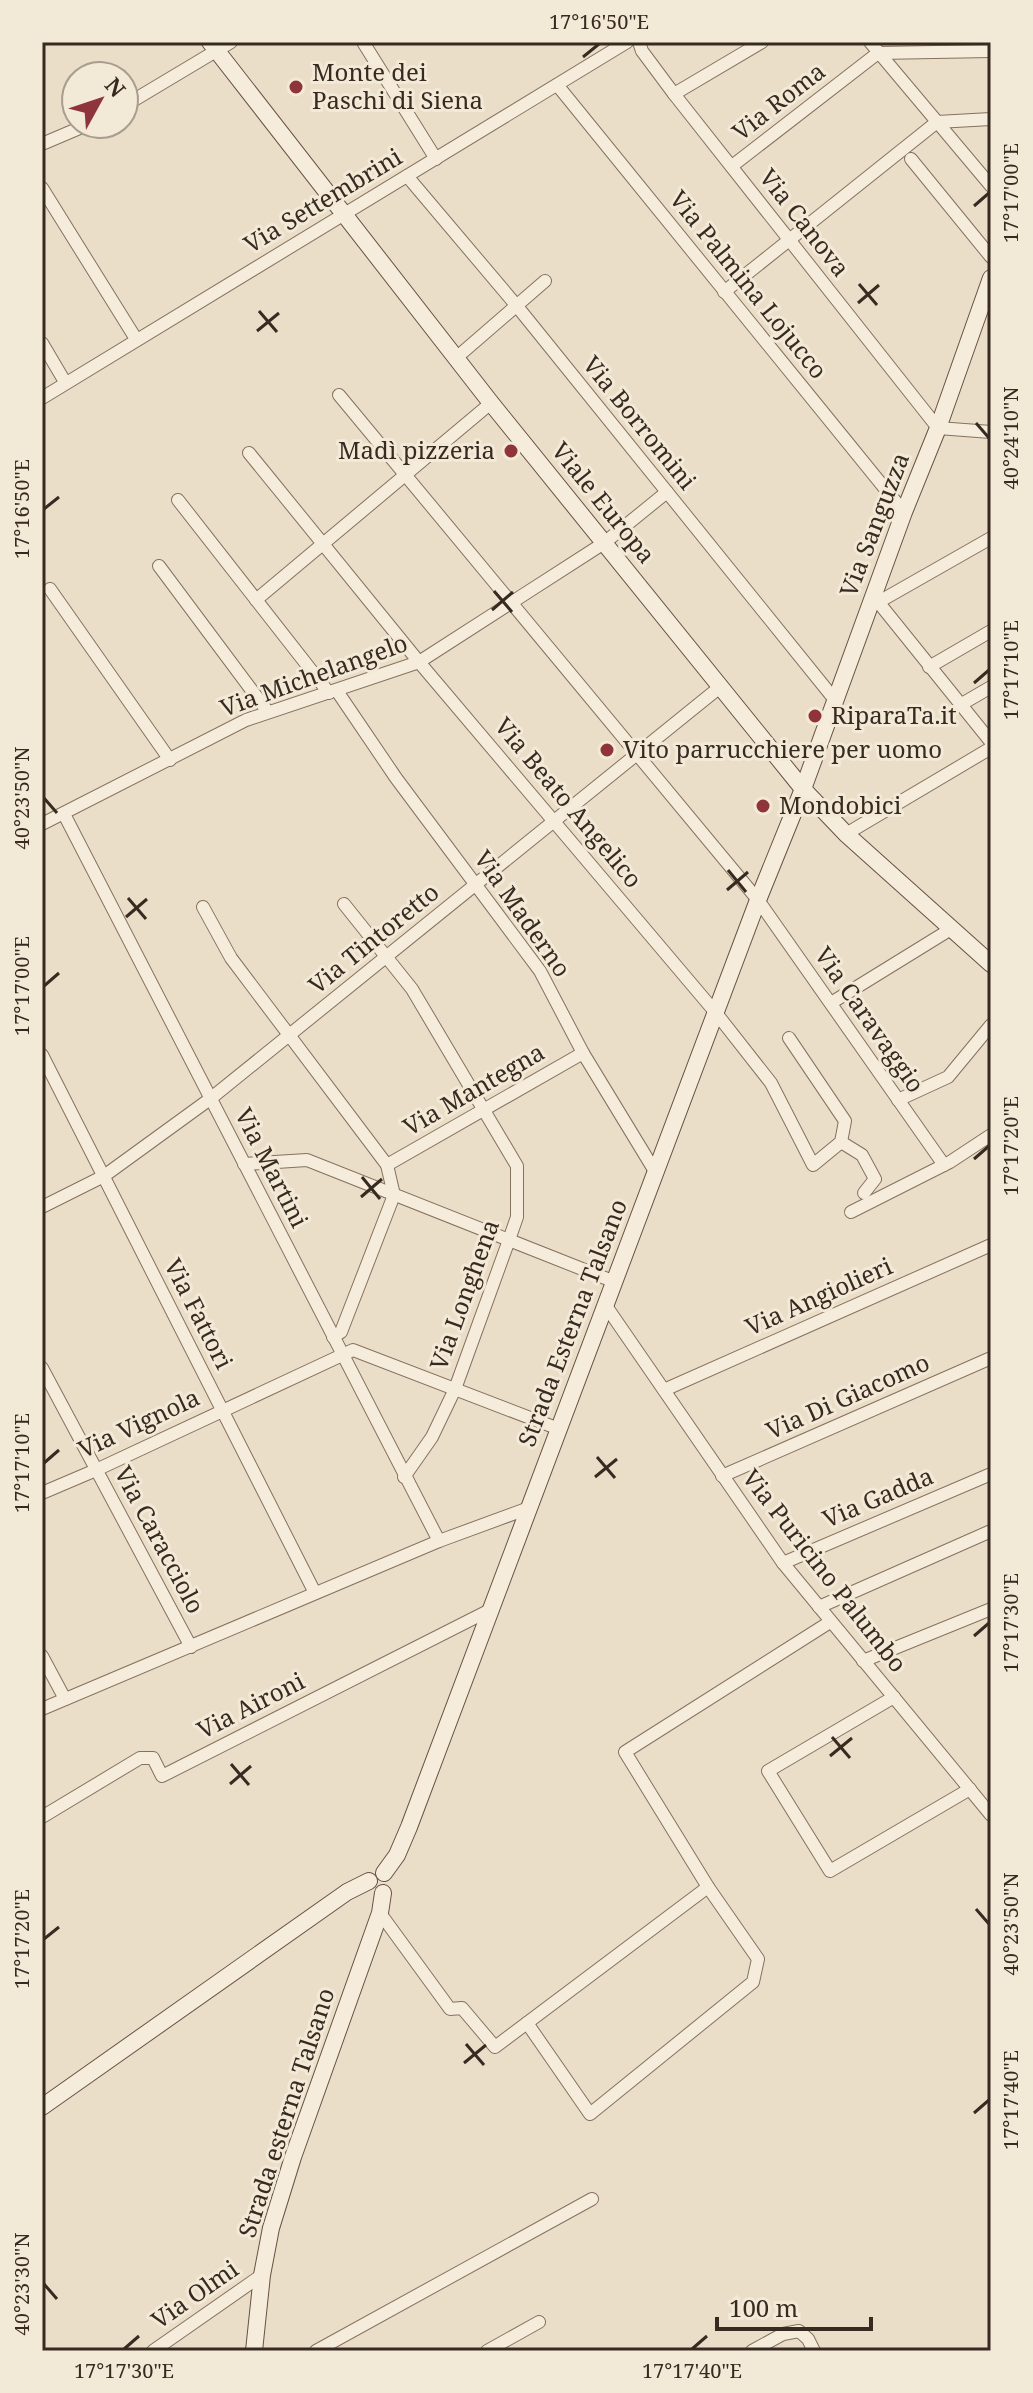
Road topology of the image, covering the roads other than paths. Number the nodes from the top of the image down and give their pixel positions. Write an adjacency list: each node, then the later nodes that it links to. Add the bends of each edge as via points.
1 (363, 42): 14 (street)
2 (627, 42): 9 (street, Via Settembrini)
3 (639, 42): 10 (street, Via Canova)
4 (762, 42): 10 (street)
5 (870, 42): 8 (street)
6 (219, 45): 11 (street); 20 (street, Viale Europa)
7 (991, 51): 8 (street)
8 (878, 53): 13 (street); 16 (street, Via Roma)
9 (558, 86): 14 (street, Via Settembrini); 25 (street, Via Palmina Lojucco)
10 (674, 94): 16 (street, Via Canova)
11 (140, 96)
12 (991, 119): 13 (street)
13 (937, 122): 18 (street); 21 (street)
14 (436, 159): 17 (street, Via Settembrini)
15 (911, 159): 22 (street)
16 (732, 166): 21 (street, Via Canova)
17 (407, 176): 20 (street, Via Settembrini); 26 (street, Via Borromini)
18 (991, 186)
19 (42, 188): 27 (street)
20 (343, 215): 27 (street, Via Settembrini); 29 (street, Viale Europa)
21 (788, 240): 25 (street); 34 (street, Via Canova)
22 (991, 257)
23 (991, 278): 34 (street, Via Sanguzza)
24 (545, 281): 26 (street)
25 (724, 292): 40 (street, Via Palmina Lojucco)
26 (516, 305): 29 (street); 38 (street, Via Borromini)
27 (136, 339): 30 (street, Via Settembrini)
28 (42, 343): 30 (street)
29 (456, 358): 33 (street, Viale Europa)
30 (65, 382): 32 (street, Via Settembrini)
31 (339, 395): 37 (street, Via Caravaggio)
32 (42, 398)
33 (491, 403): 37 (street); 42 (street, Viale Europa)
34 (938, 428): 35 (street); 40 (street, Via Sanguzza)
35 (991, 432)
36 (249, 453): 43 (street, Via Beato Angelico)
37 (406, 475): 43 (street); 47 (street, Via Caravaggio)
38 (667, 492): 42 (street, Via Michelangelo); 55 (street, Via Borromini)
39 (178, 500): 46 (street, Via Maderno)
40 (904, 512): 48 (street, Via Sanguzza)
41 (991, 538): 48 (street)
42 (604, 543): 47 (street, Via Michelangelo); 52 (street, Viale Europa)
43 (324, 544): 46 (street); 50 (street, Via Beato Angelico)
44 (159, 566): 57 (street)
45 (50, 589): 60 (street)
46 (256, 600): 54 (street, Via Maderno)
47 (510, 602): 50 (street, Via Michelangelo); 59 (street, Via Caravaggio)
48 (875, 604): 51 (street); 55 (street, Via Sanguzza)
49 (991, 631): 51 (street)
50 (419, 662): 54 (street, Via Michelangelo); 63 (street, Via Beato Angelico)
51 (929, 667): 56 (street)
52 (720, 687): 59 (street, Via Tintoretto); 61 (street, Viale Europa)
53 (991, 687): 56 (street)
54 (333, 692): 57 (street, Via Michelangelo); 66 (street, Via Maderno)
55 (835, 700): 61 (street, Via Sanguzza)
56 (960, 705): 58 (street)
57 (268, 712): 60 (street, Via Michelangelo)
58 (991, 745): 65 (street)
59 (636, 755): 63 (street, Via Tintoretto); 67 (street, Via Caravaggio)
60 (170, 760): 62 (street, Via Michelangelo)
61 (803, 789): 65 (street, Viale Europa); 67 (street, Strada Esterna Talsano)
62 (64, 814): 64 (street, Via Michelangelo); 81 (street, Via Martini)
63 (554, 819): 66 (street, Via Tintoretto); 74 (street, Via Beato Angelico)
64 (42, 824)
65 (846, 834): 70 (street, Viale Europa)
66 (476, 885): 71 (street, Via Tintoretto); 78 (street, Via Maderno, via 540,971)
67 (758, 900): 73 (street, Via Caravaggio); 74 (street, Strada Esterna Talsano)
68 (344, 904): 71 (street, Via Longhena)
69 (203, 907): 76 (street, via 231,958)
70 (951, 929): 72 (street, Viale Europa); 73 (street)
71 (387, 958): 76 (street, Via Tintoretto); 83 (street, Via Longhena, via 412,989)
72 (991, 964)
73 (831, 1003): 82 (street, Via Caravaggio)
74 (716, 1013): 85 (street, Via Beato Angelico, via 771,1083 813,1165); 89 (street, Strada Esterna Talsano)
75 (991, 1025): 82 (street, via 948,1077)
76 (289, 1036): 81 (street, Via Tintoretto); 87 (street)
77 (789, 1038): 85 (street, via 845,1121)
78 (583, 1053): 83 (street, Via Mantegna); 89 (street, Via Maderno)
79 (42, 1055): 80 (street, Via Fattori)
80 (47, 1077): 90 (street, Via Fattori)
81 (210, 1099): 86 (street, Via Martini); 90 (street, Via Tintoretto)
82 (898, 1100): 88 (street, Via Caravaggio)
83 (484, 1109): 87 (street, Via Mantegna); 95 (street, Via Longhena, via 517,1166 517,1217)
84 (991, 1135): 88 (street)
85 (841, 1142): 91 (street, via 862,1155 875,1179)
86 (244, 1164): 92 (street, via 307,1160); 99 (street, Via Martini)
87 (387, 1165): 92 (street)
88 (944, 1165): 94 (street)
89 (656, 1173): 97 (street, Strada Esterna Talsano)
90 (104, 1176): 93 (street, Via Tintoretto); 105 (street, Via Fattori)
91 (864, 1193)
92 (394, 1195): 95 (street); 99 (street, via 341,1332)
93 (42, 1207)
94 (851, 1212)
95 (509, 1240): 97 (street); 103 (street, Via Longhena)
96 (991, 1245): 104 (street, Via Angiolieri)
97 (615, 1282): 98 (street, Strada Esterna Talsano)
98 (606, 1306): 104 (street, Via Puricino Palumbo); 106 (street, Strada Esterna Talsano)
99 (333, 1337): 100 (street, Via Martini)
100 (341, 1353): 103 (street, via 353,1350); 105 (street, Via Vignola); 110 (street, Via Martini)
101 (991, 1358): 109 (street, Via Di Giacomo)
102 (42, 1368): 107 (street, Via Caracciolo)
103 (455, 1389): 106 (street); 110 (street, Via Longhena, via 432,1437)
104 (664, 1390): 109 (street, Via Puricino Palumbo)
105 (222, 1410): 107 (street, Via Vignola); 116 (street, Via Fattori)
106 (559, 1429): 112 (street, Strada Esterna Talsano)
107 (96, 1470): 111 (street, Via Vignola); 121 (street, Via Caracciolo)
108 (991, 1474): 115 (street, Via Gadda)
109 (722, 1476): 115 (street, Via Puricino Palumbo)
110 (404, 1477): 114 (street, Via Martini)
111 (42, 1493)
112 (529, 1508): 114 (street); 118 (street, Strada Esterna Talsano)
113 (991, 1531): 117 (street)
114 (439, 1541): 116 (street)
115 (783, 1563): 117 (street, Via Puricino Palumbo)
116 (315, 1593): 121 (street)
117 (819, 1607): 120 (street, Via Puricino Palumbo)
118 (492, 1609): 129 (street, Via Aironi, via 162,1776 153,1758 140,1758); 130 (street, Strada Esterna Talsano, via 397,1855)
119 (991, 1609): 123 (street)
120 (830, 1622): 123 (street, Via Puricino Palumbo); 131 (street, via 625,1752)
121 (191, 1647): 125 (street)
122 (42, 1656): 125 (street)
123 (863, 1661): 124 (street, Via Puricino Palumbo)
124 (894, 1697): 127 (street, Via Puricino Palumbo); 127 (street, via 768,1771 830,1871)
125 (65, 1699): 126 (street)
126 (42, 1709)
127 (970, 1789): 128 (street, Via Puricino Palumbo)
128 (991, 1815)
129 (42, 1817)
130 (377, 1877): 132 (street, Strada esterna Talsano, via 391,1882); 134 (street, via 347,1892)
131 (708, 1887): 133 (street); 133 (street, via 758,1959 753,1982 590,2114)
132 (380, 1913): 133 (street, via 450,2009 462,2008 495,2047); 136 (street, Strada esterna Talsano, via 293,2157)
133 (527, 2023)
134 (42, 2107)
135 (592, 2199): 140 (street)
136 (262, 2275): 138 (street, Via Olmi); 139 (street, Strada esterna Talsano)
137 (539, 2322): 141 (street)
138 (153, 2351)
139 (254, 2351)
140 (316, 2351)
141 (487, 2351)
142 (752, 2351): 143 (street, via 799,2331)
143 (814, 2351)

